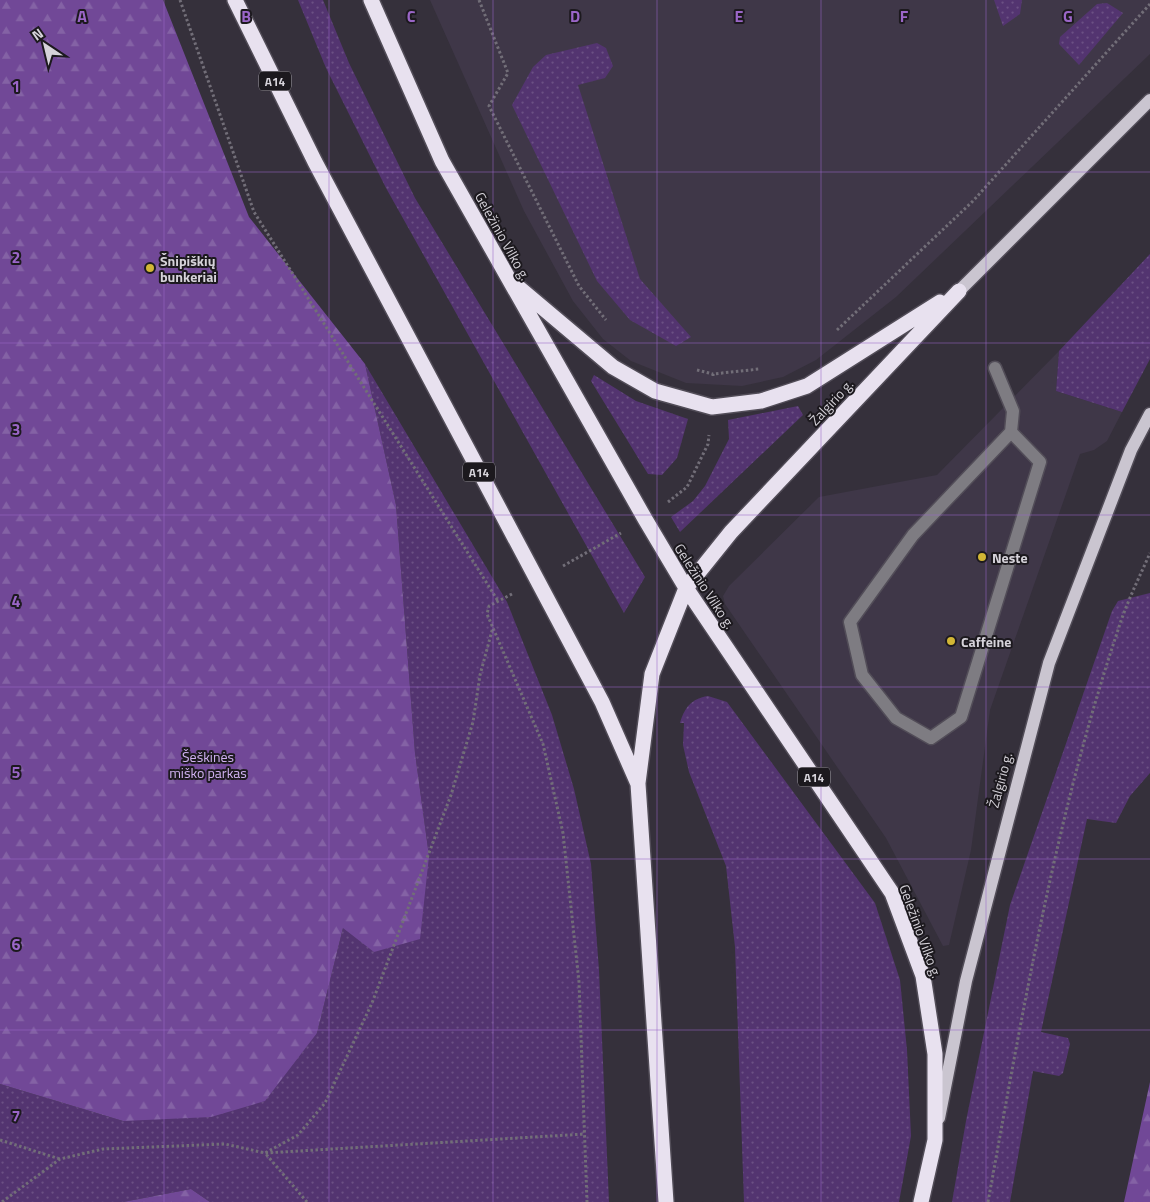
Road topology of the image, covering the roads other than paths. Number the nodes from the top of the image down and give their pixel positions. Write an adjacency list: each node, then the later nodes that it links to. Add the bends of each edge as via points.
1 (235, 0): 10 (highway, A14, via 315,162 602,702)
2 (371, 0): 4 (highway, Geležinio Vilko g. / A14, via 442,161)
3 (1150, 100): 5 (main road, Žalgirio g.)
4 (510, 281): 5 (highway, via 613,367 655,392 712,407 761,401 807,386); 9 (highway, Geležinio Vilko g. / A14, via 644,520)
5 (958, 290): 9 (highway, Žalgirio g., via 731,532)
6 (995, 368): 8 (lane, via 1012,411)
7 (1150, 414): 11 (main road, Žalgirio g., via 1127,459 1049,663 966,981)
8 (1011, 432): 8 (lane, via 913,535 850,622 862,675 896,718 931,738 962,717 1040,462)
9 (686, 588): 10 (highway, Žalgirio g., via 652,674); 11 (highway, Geležinio Vilko g. / A14, via 892,893 923,976 934,1054)
10 (638, 784): 12 (highway, A14)
11 (935, 1140): 13 (highway, Geležinio Vilko g. / A14)
12 (666, 1202)
13 (922, 1202)

